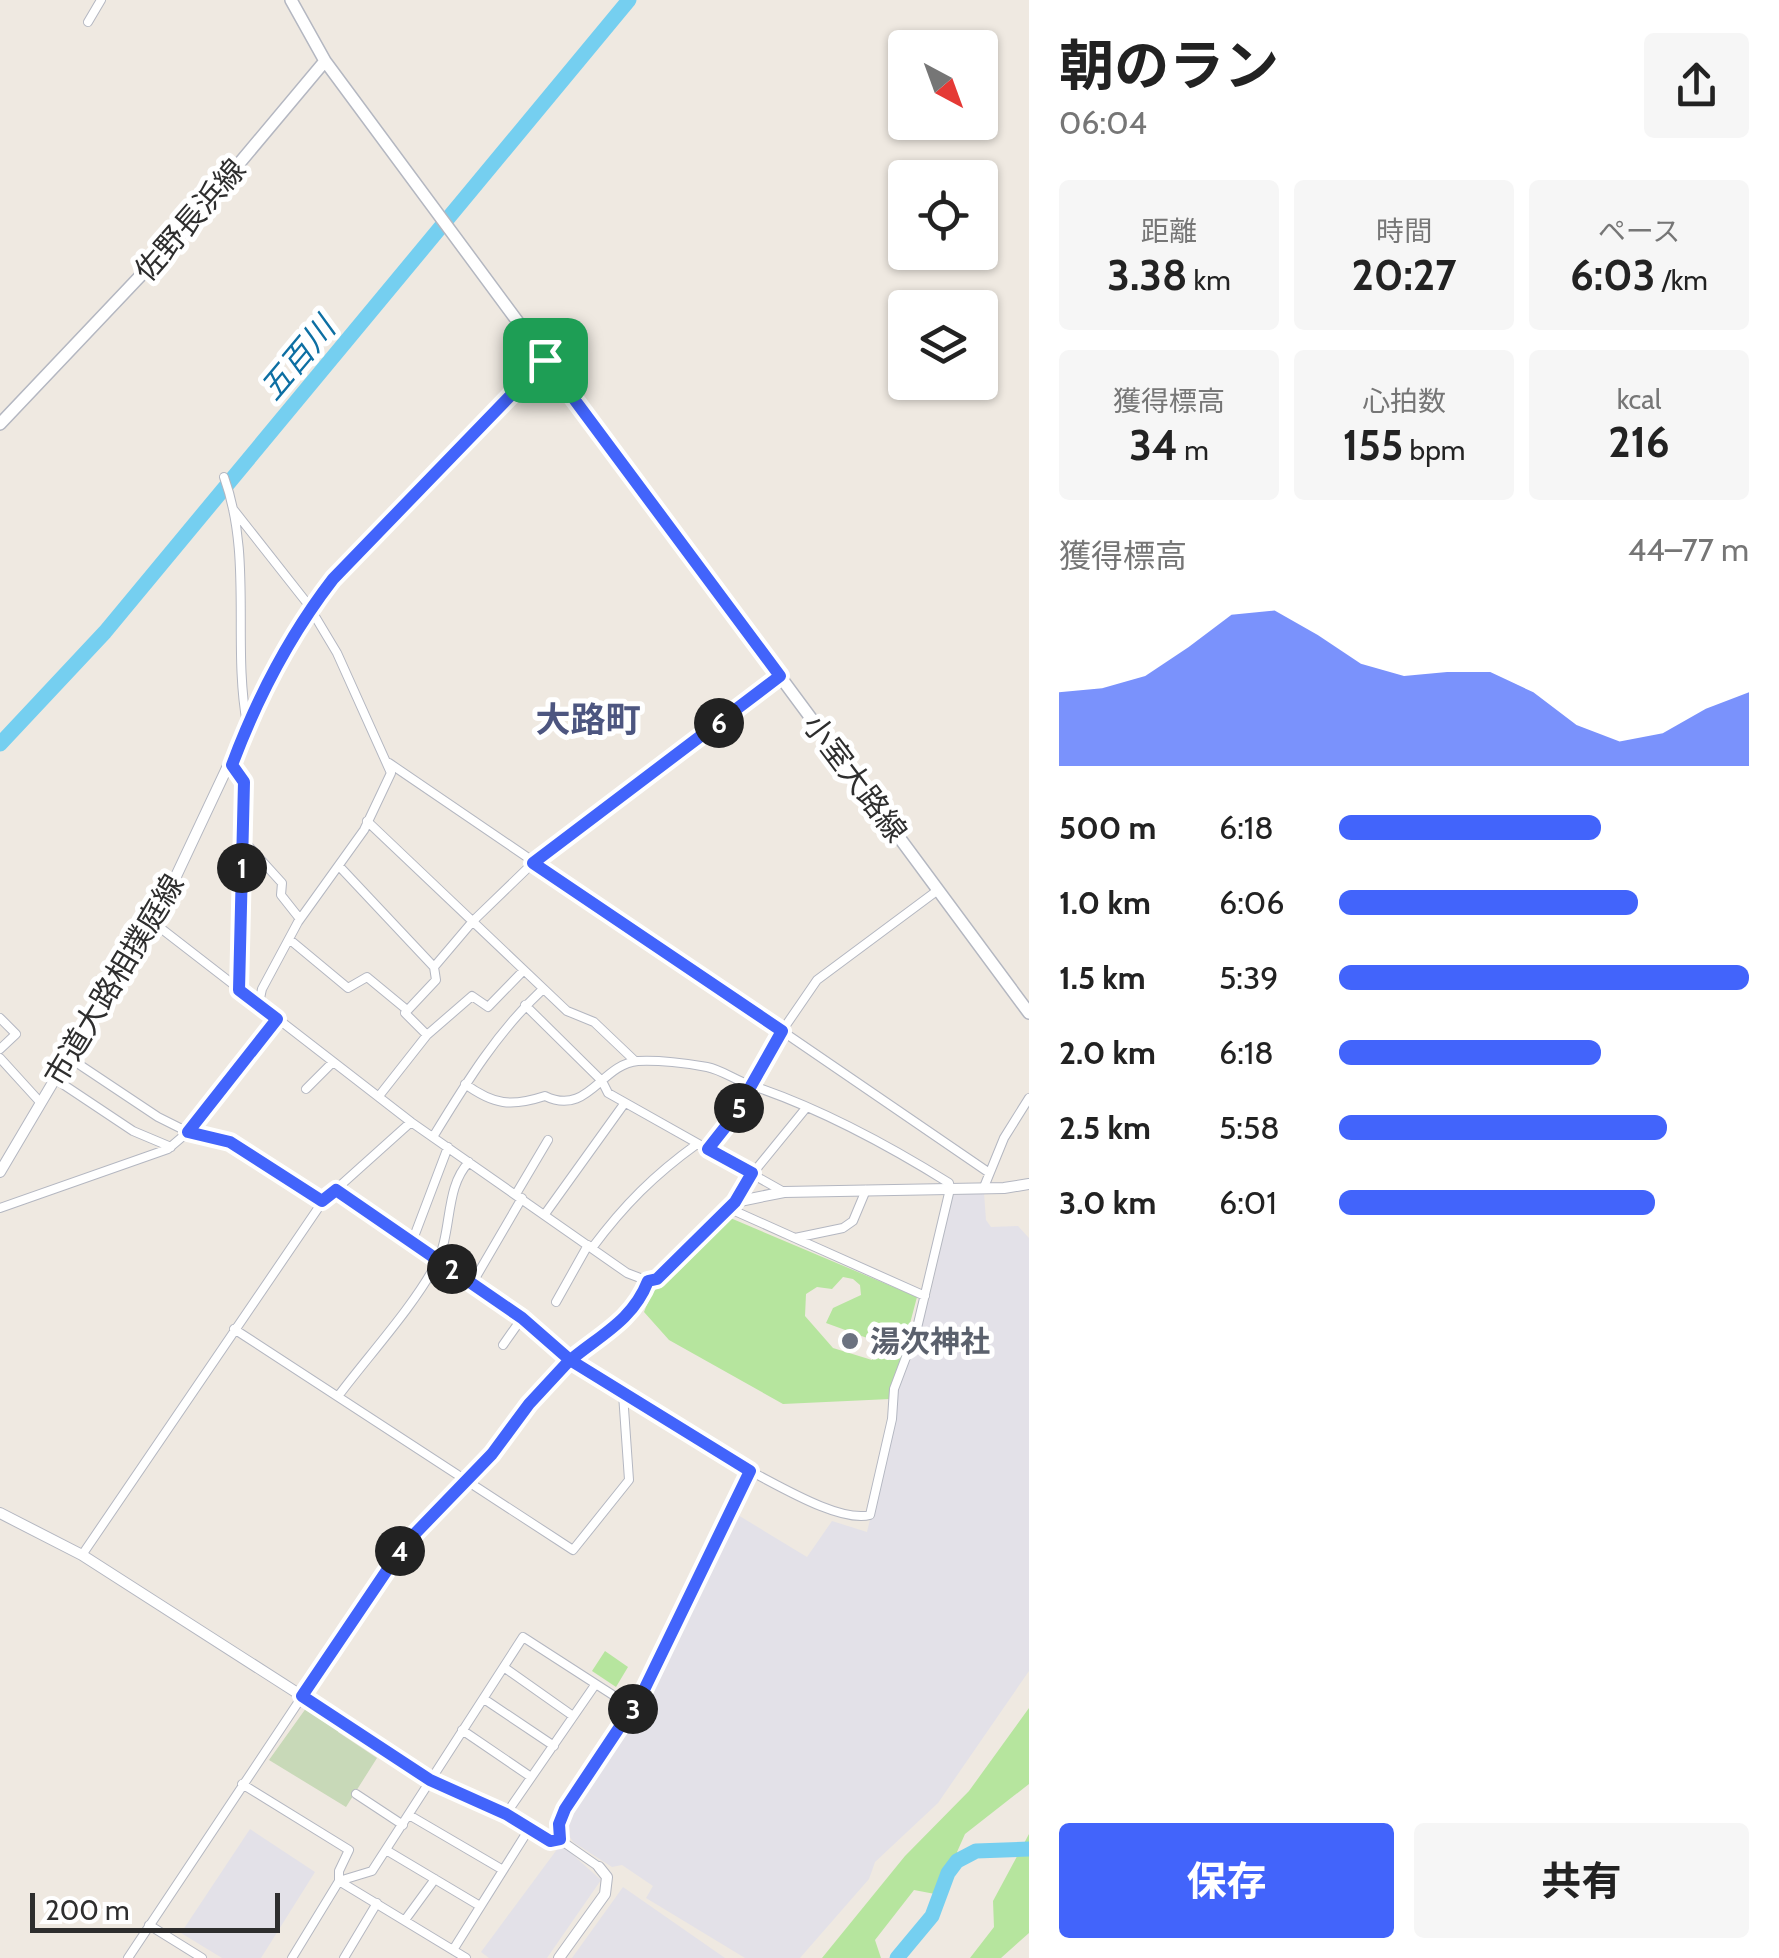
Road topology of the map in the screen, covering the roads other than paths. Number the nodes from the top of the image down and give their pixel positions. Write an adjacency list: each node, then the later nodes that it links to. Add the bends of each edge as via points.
1 (101, 0): 3 (street)
2 (291, 0): 4 (main road)
3 (88, 22)
4 (325, 61): 5 (main road, 小室大路線); 6 (main road, 佐野長浜線, via 180,233)
5 (545, 360): 9 (street, 市道大路相撲庭線); 10 (main road, 小室大路線)
6 (0, 424)
7 (224, 478): 8 (street)
8 (233, 509): 9 (street); 11 (street)
9 (309, 610): 11 (street, 市道大路相撲庭線); 12 (street)
10 (780, 676): 16 (street); 18 (main road, 小室大路線)
11 (247, 724): 13 (street, 市道大路相撲庭線)
12 (389, 763): 14 (street, via 392,773); 16 (street)
13 (232, 765): 15 (street, via 244,782); 21 (street, 市道大路相撲庭線)
14 (367, 820): 17 (street); 20 (street)
15 (243, 840): 19 (street, via 282,883 281,895); 26 (street)
16 (533, 863): 20 (street); 33 (street)
17 (338, 866): 19 (street); 23 (street)
18 (938, 890): 30 (main road, 小室大路線); 33 (street, via 818,980)
19 (300, 919): 22 (street)
20 (473, 921): 23 (street); 24 (street)
21 (154, 923): 26 (street); 36 (street, 市道大路相撲庭線)
22 (289, 939): 27 (street); 29 (street, via 348,988 367,977)
23 (434, 967): 29 (street, via 436,980)
24 (524, 970): 25 (street); 34 (street, via 488,1007 472,996)
25 (543, 988): 28 (street); 38 (street, via 567,1011 594,1022)
26 (239, 990): 27 (street)
27 (259, 1003): 32 (street)
28 (525, 1005): 41 (street); 42 (street)
29 (407, 1010): 34 (street)
30 (1029, 1012)
31 (0, 1018): 35 (street, via 16,1034)
32 (277, 1019): 39 (street); 51 (street)
33 (782, 1031): 43 (street); 60 (street)
34 (428, 1035): 45 (street)
35 (0, 1049)
36 (68, 1057): 40 (street, 市道大路相撲庭線); 51 (street)
37 (0, 1058): 47 (street)
38 (635, 1061): 41 (street); 43 (street, via 708,1067)
39 (333, 1062): 44 (street); 45 (street)
40 (55, 1079): 47 (street, 市道大路相撲庭線); 55 (street, via 132,1131)
41 (602, 1081): 42 (street, via 584,1096 559,1103 544,1096 516,1105); 48 (street)
42 (465, 1084): 52 (street)
43 (752, 1085): 49 (street); 57 (street)
44 (306, 1089)
45 (379, 1096): 50 (street)
46 (1029, 1098): 60 (street)
47 (40, 1102): 59 (street, 市道大路相撲庭線)
48 (624, 1104): 54 (street); 72 (street)
49 (806, 1108): 61 (street); 64 (street, via 923,1167)
50 (411, 1122): 52 (street); 65 (street)
51 (188, 1132): 55 (street); 69 (street, via 230,1142)
52 (433, 1137): 56 (street)
53 (548, 1140): 68 (street)
54 (697, 1144): 57 (street); 75 (street, via 656,1174)
55 (171, 1147): 71 (street)
56 (448, 1147): 58 (street); 74 (street)
57 (708, 1149): 61 (street)
58 (469, 1162): 68 (street); 76 (street, via 453,1191)
59 (0, 1172)
60 (988, 1172): 63 (street)
61 (752, 1173): 67 (street); 70 (street)
62 (1029, 1184): 63 (street)
63 (984, 1187): 64 (street)
64 (950, 1188): 66 (street); 79 (street)
65 (336, 1190): 69 (street); 74 (street)
66 (866, 1190): 67 (street); 73 (street, via 843,1228)
67 (784, 1192): 70 (street)
68 (519, 1196): 72 (street); 78 (street)
69 (322, 1201): 82 (street)
70 (732, 1205): 73 (street); 77 (street)
71 (0, 1208)
72 (545, 1214): 75 (street)
73 (795, 1238): 79 (street)
74 (412, 1242): 76 (street)
75 (590, 1247): 77 (street); 80 (street)
76 (438, 1260): 78 (street); 86 (street)
77 (648, 1281): 84 (street, via 630,1314)
78 (473, 1282): 81 (street)
79 (925, 1296): 87 (street, via 894,1388 870,1514 860,1517 814,1502)
80 (556, 1302)
81 (522, 1318): 83 (street); 84 (street)
82 (234, 1330): 86 (street); 90 (street)
83 (503, 1345)
84 (570, 1360): 85 (street); 88 (street)
85 (623, 1394): 87 (street); 88 (street, via 629,1480 573,1550)
86 (339, 1395): 88 (street)
87 (750, 1471): 95 (street)
88 (465, 1480): 93 (street, via 404,1545)
89 (0, 1513): 90 (street)
90 (82, 1554): 93 (street)
91 (504, 1668): 92 (street, via 523,1637); 94 (street); 96 (street)
92 (596, 1685): 95 (street); 96 (street)
93 (302, 1696): 100 (street); 101 (street)
94 (484, 1699): 97 (street); 98 (street)
95 (634, 1708): 107 (street, via 565,1809)
96 (574, 1716): 98 (street)
97 (462, 1730): 99 (street); 100 (street)
98 (554, 1746): 99 (street)
99 (531, 1777): 103 (street)
100 (430, 1780): 103 (street); 104 (street)
101 (242, 1784): 112 (street, via 349,1850); 116 (street)
102 (356, 1794): 105 (street)
103 (506, 1814): 106 (street)
104 (409, 1815): 105 (street); 110 (street)
105 (403, 1824): 108 (street)
106 (529, 1829): 107 (street); 110 (street)
107 (560, 1839): 109 (street)
108 (386, 1850): 111 (street); 112 (street, via 372,1871)
109 (599, 1867): 123 (street, via 607,1877 606,1894)
110 (503, 1870): 114 (street)
111 (435, 1879): 114 (street); 115 (street)
112 (339, 1882): 113 (street); 120 (street)
113 (377, 1903): 115 (street); 121 (street)
114 (480, 1906): 117 (street)
115 (405, 1920): 117 (street)
116 (148, 1926): 118 (street); 119 (street)
117 (453, 1950): 122 (street)
118 (196, 1956)
119 (128, 1958)
120 (292, 1958)
121 (344, 1958)
122 (466, 1958)
123 (559, 1958)

